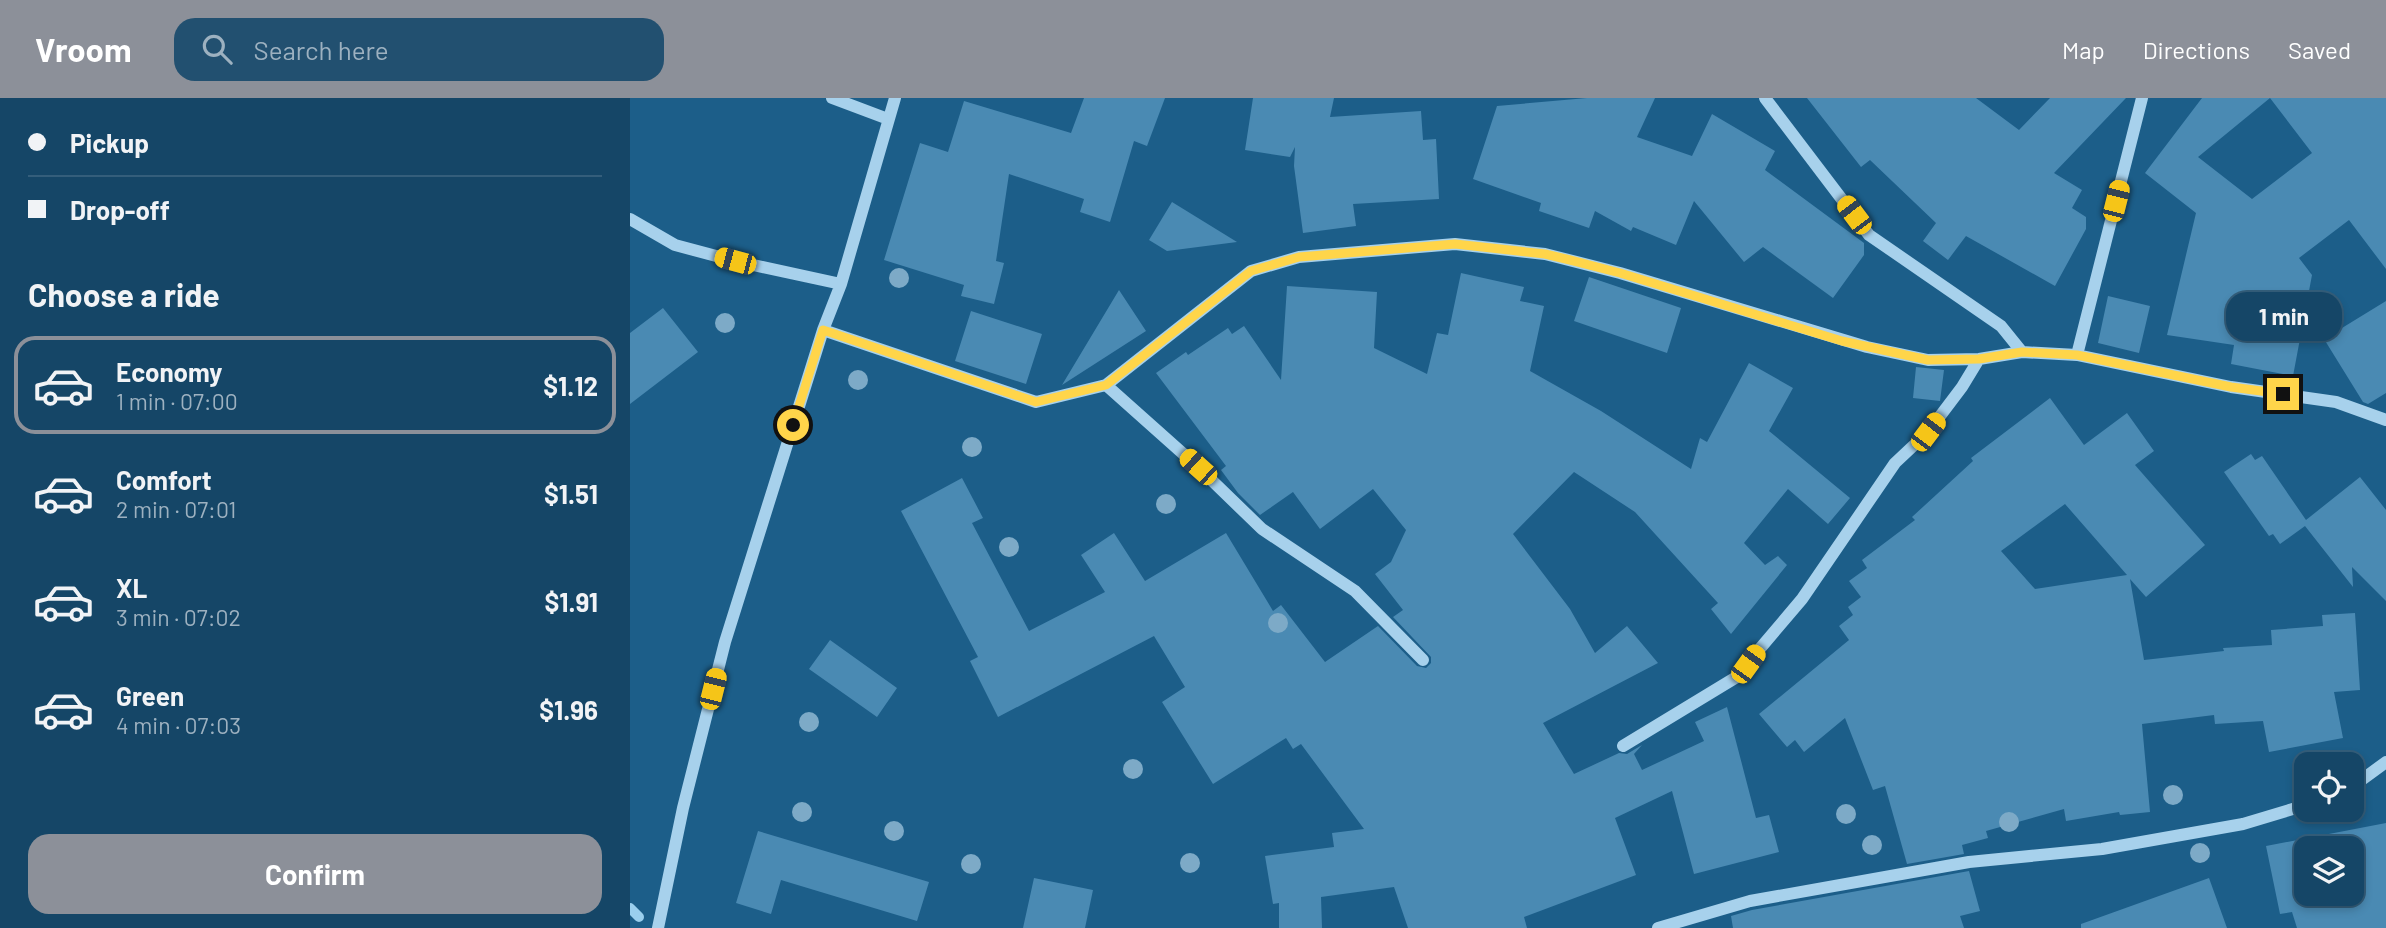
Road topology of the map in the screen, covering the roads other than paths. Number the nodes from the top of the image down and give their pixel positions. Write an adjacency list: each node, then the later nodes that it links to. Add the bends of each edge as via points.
1 (832, 98): 5 (street)
2 (895, 98): 5 (street)
3 (1765, 98): 9 (street, via 1869,235 2001,326)
4 (2142, 98): 10 (street)
5 (888, 118): 7 (street)
6 (630, 219): 7 (street, via 675,245)
7 (841, 284): 8 (street)
8 (823, 330): 12 (street, via 1036,402); 19 (street, via 725,642)
9 (2022, 352): 10 (street); 11 (street)
10 (2077, 355): 13 (street, via 2231,387 2336,402)
11 (1979, 359): 12 (street, via 1928,360 1867,347 1545,254 1455,244 1299,257 1251,271); 15 (street, via 1928,432 1895,463 1802,598 1748,664 1735,678)
12 (1106, 385): 14 (street, via 1262,528 1355,591)
13 (2386, 420)
14 (1423, 660)
15 (1623, 746)
16 (2386, 764): 17 (street)
17 (2364, 779)
18 (2294, 809): 20 (street, via 2243,824 2102,849 1969,862 1750,901)
19 (658, 928)
20 (1658, 928)

